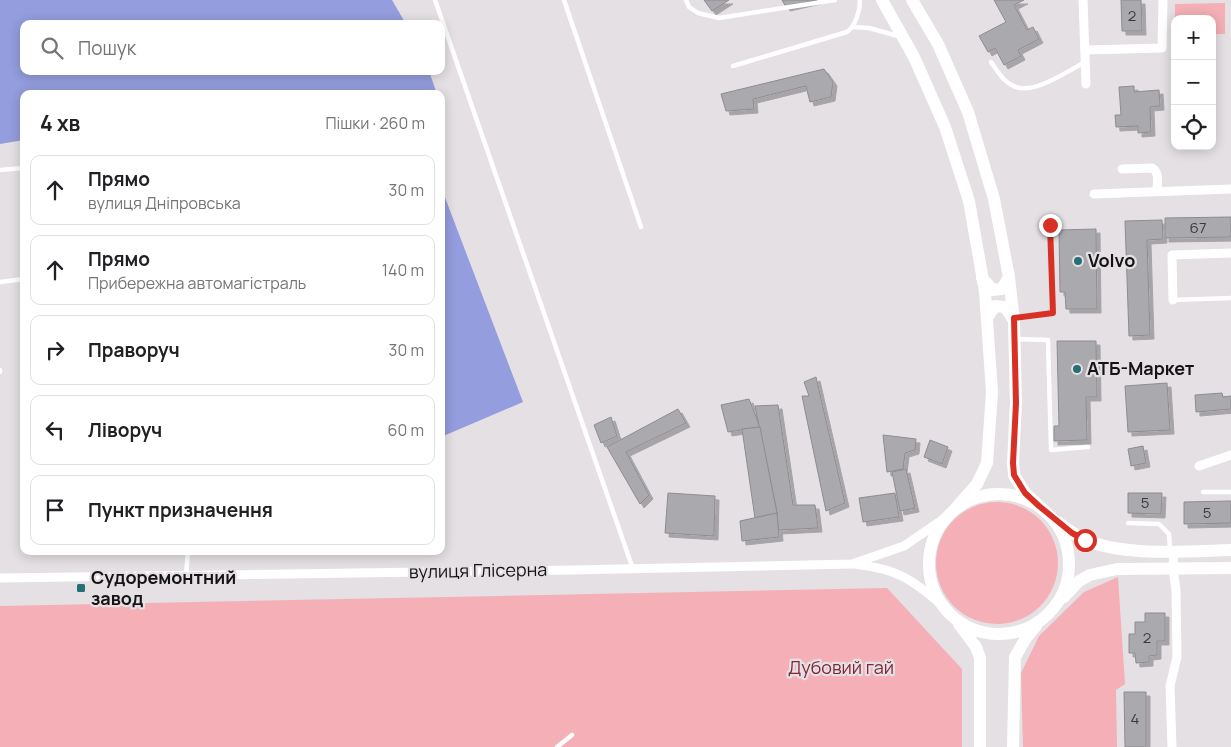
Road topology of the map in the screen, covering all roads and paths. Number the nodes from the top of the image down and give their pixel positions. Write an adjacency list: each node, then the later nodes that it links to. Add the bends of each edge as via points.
1 (435, 0): 10 (lane)
2 (564, 0): 26 (lane)
3 (686, 0): 4 (lane, via 698,13 719,18)
4 (835, 0)
5 (860, 0): 11 (lane)
6 (882, 0): 13 (main road)
7 (912, 0): 29 (main road, via 938,44 968,112 994,199)
8 (1083, 0): 14 (street)
9 (1163, 0): 14 (street, via 1162,48)
10 (442, 20)
11 (853, 27): 13 (lane, via 875,29); 17 (lane, via 841,35)
12 (445, 29): 52 (lane)
13 (903, 38): 28 (main road, via 945,127 969,201)
14 (1085, 50): 16 (street)
15 (991, 62): 16 (lane, via 1008,83 1026,89 1050,81)
16 (1086, 62): 18 (street)
17 (733, 66)
18 (1086, 84)
19 (20, 168): 21 (lane)
20 (1122, 169): 23 (street, via 1156,170)
21 (0, 170)
22 (1231, 189): 23 (street)
23 (1157, 191): 24 (street)
24 (1094, 194)
25 (1050, 225): 35 (lane, via 1053,313)
26 (641, 227)
27 (1231, 253): 33 (street, via 1172,254)
28 (982, 278): 29 (main road, via 993,290 1002,289); 34 (main road)
29 (1009, 278): 35 (main road)
30 (20, 280): 31 (lane)
31 (0, 282)
32 (1231, 298): 33 (lane)
33 (1173, 300)
34 (987, 318): 35 (main road, via 996,306 1005,307); 43 (main road, via 992,392 986,463 977,484)
35 (1014, 319): 36 (main road)
36 (1015, 339): 37 (lane, via 1048,340 1051,450); 42 (main road, via 1014,475 1025,493)
37 (1088, 447)
38 (1231, 455): 39 (street)
39 (1199, 466)
40 (1203, 492): 41 (lane)
41 (1231, 492)
42 (1039, 506): 43 (main road, via 1023,498 988,494); 44 (main road)
43 (956, 508): 45 (main road)
44 (1051, 517): 48 (main road, via 1072,533 1101,546); 57 (main road, via 1067,546 1069,562 1065,586)
45 (945, 518): 50 (street, вулиця Глісерна, via 904,546); 56 (main road, via 936,531 928,561 932,584)
46 (1128, 523): 48 (lane, via 1159,524 1169,534)
47 (1231, 550): 48 (main road)
48 (1172, 551): 53 (street)
49 (188, 555): 54 (lane)
50 (852, 564): 52 (street, вулиця Глісерна); 56 (street, via 900,575)
51 (1231, 568): 53 (main road)
52 (633, 569): 54 (street, вулиця Глісерна)
53 (1173, 569): 57 (main road, via 1117,569 1090,575 1079,581); 64 (street, via 1177,657 1170,686)
54 (186, 575): 55 (street, вулиця Глісерна)
55 (0, 578)
56 (941, 604): 58 (main road)
57 (1054, 608): 59 (main road)
58 (952, 616): 59 (main road, via 966,626 997,634 1013,633); 62 (main road, via 976,647 980,658)
59 (1042, 619): 63 (main road, via 1015,657)
60 (572, 734): 61 (lane)
61 (557, 747)
62 (980, 747)
63 (1013, 747)
64 (1172, 747)

